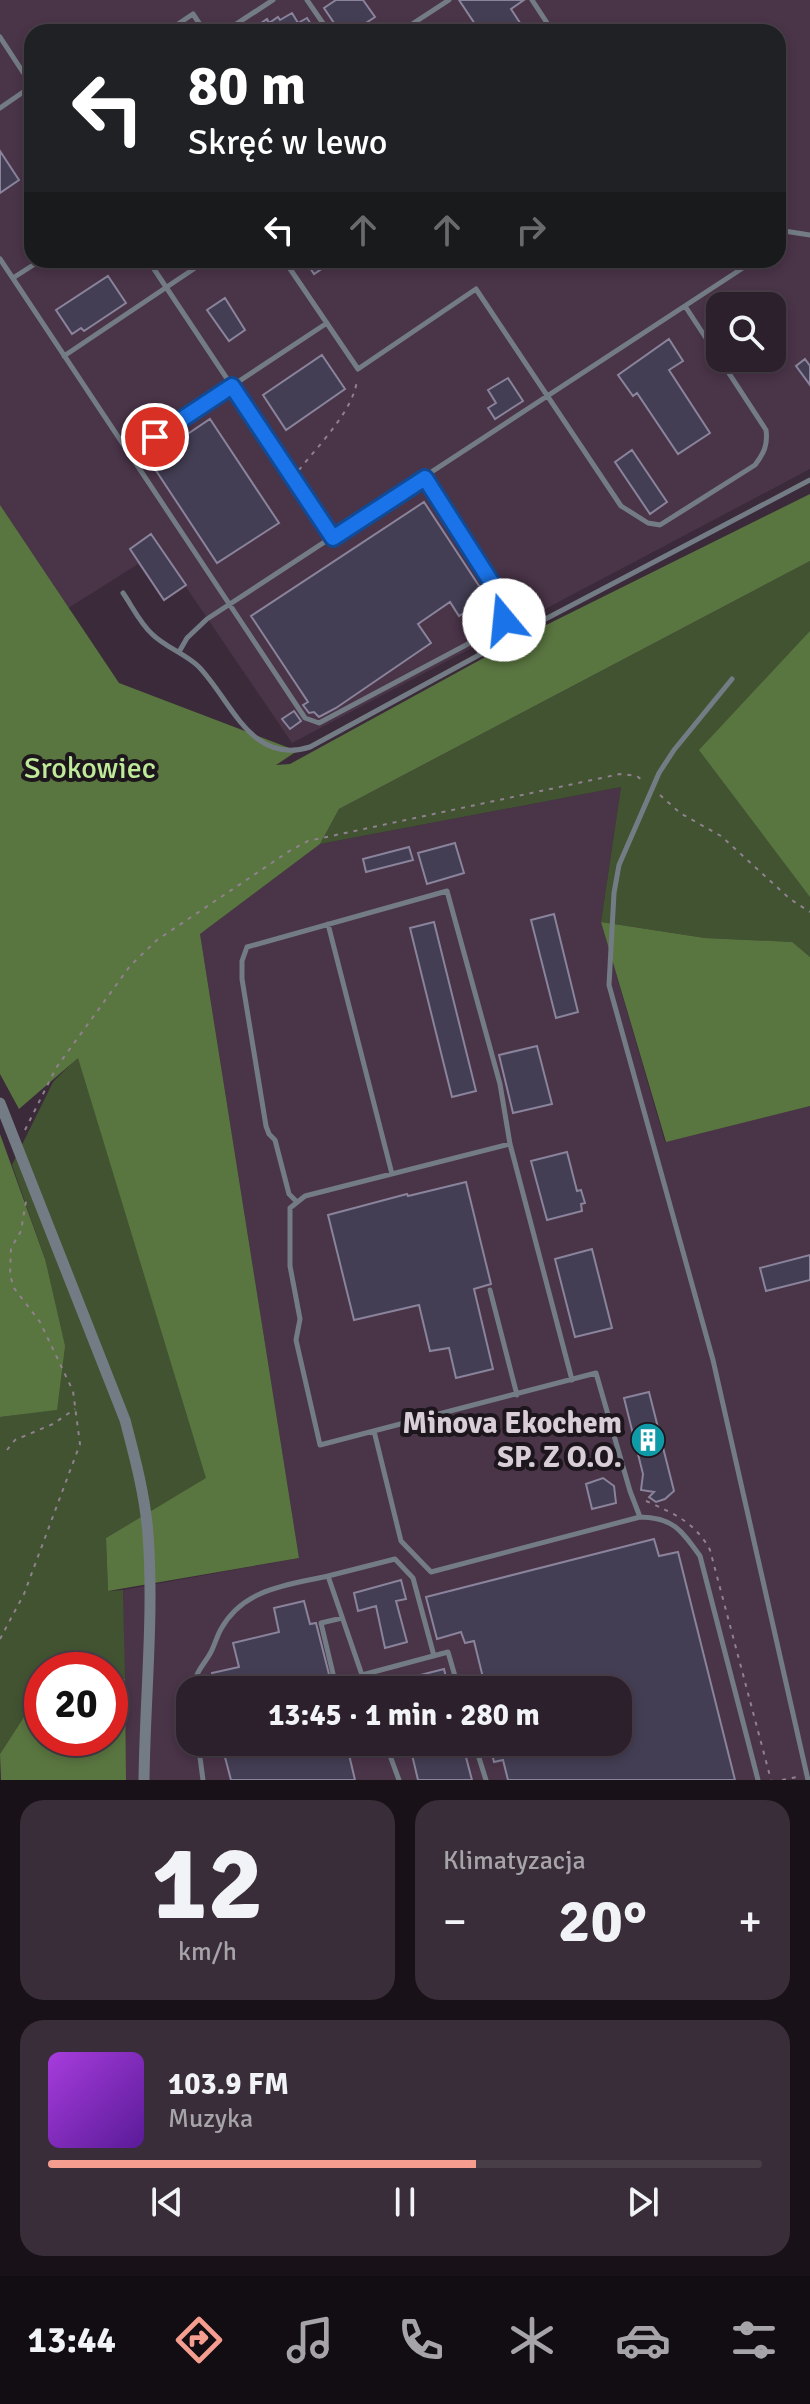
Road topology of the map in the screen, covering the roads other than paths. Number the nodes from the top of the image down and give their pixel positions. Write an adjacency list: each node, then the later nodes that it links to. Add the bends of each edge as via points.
1 (273, 0): 7 (lane)
2 (307, 0): 8 (lane)
3 (449, 0): 9 (lane)
4 (532, 0): 10 (lane)
5 (178, 24): 6 (lane, via 193,14)
6 (200, 24)
7 (236, 24)
8 (324, 24)
9 (412, 24)
10 (547, 24)
11 (0, 37): 12 (lane)
12 (24, 74)
13 (24, 92): 14 (lane)
14 (0, 108)
15 (786, 231): 16 (lane)
16 (810, 235)
17 (0, 259): 23 (lane)
18 (29, 268): 23 (lane)
19 (153, 268): 24 (lane)
20 (195, 268): 24 (lane)
21 (289, 268): 26 (lane)
22 (743, 268): 25 (lane)
23 (13, 278): 27 (lane)
24 (166, 287): 27 (lane); 28 (lane)
25 (685, 306): 29 (lane); 29 (lane, via 766,430 767,441 755,465 696,504 660,525 621,506)
26 (327, 323): 28 (lane); 29 (lane, via 358,369 476,289)
27 (64, 356): 30 (lane)
28 (232, 386): 30 (lane); 33 (lane)
29 (548, 396): 31 (lane)
30 (129, 454): 35 (lane)
31 (425, 478): 33 (lane); 35 (lane, via 502,599 504,620 498,628 319,723 305,718)
32 (810, 480): 36 (lane, via 297,751 270,746 244,728 213,683)
33 (333, 538): 35 (lane)
34 (123, 593): 36 (lane, via 150,632)
35 (230, 605): 36 (lane, via 207,619)
36 (179, 652)
37 (732, 679): 57 (lane, via 674,750 619,865 609,985 713,1360)
38 (328, 924): 40 (lane, via 447,891 500,1084); 41 (lane); 42 (lane, via 247,947 242,961 266,1126 275,1140 289,1194)
39 (0, 1103): 58 (street, via 125,1420 142,1493 149,1575)
40 (510, 1144): 41 (lane); 44 (lane)
41 (392, 1174): 42 (lane, via 305,1196)
42 (297, 1203): 46 (lane, via 290,1208 290,1266 300,1319 296,1340 320,1445)
43 (490, 1290): 45 (lane)
44 (572, 1380): 45 (lane); 47 (lane, via 596,1373)
45 (517, 1395): 46 (lane)
46 (374, 1431): 47 (lane, via 401,1541 431,1572)
47 (640, 1517): 62 (lane, via 660,1517 684,1533 700,1556)
48 (328, 1576): 49 (lane); 50 (lane, via 395,1559 413,1578); 52 (lane, via 262,1591 221,1628)
49 (342, 1617): 51 (lane); 51 (lane, via 321,1623 335,1682)
50 (434, 1656): 51 (lane); 53 (lane, via 448,1652)
51 (362, 1675)
52 (195, 1676)
53 (455, 1676)
54 (200, 1756): 59 (lane)
55 (390, 1756): 60 (lane)
56 (478, 1756): 61 (lane)
57 (807, 1778)
58 (144, 1780)
59 (203, 1780)
60 (399, 1780)
61 (486, 1780)
62 (758, 1780)

